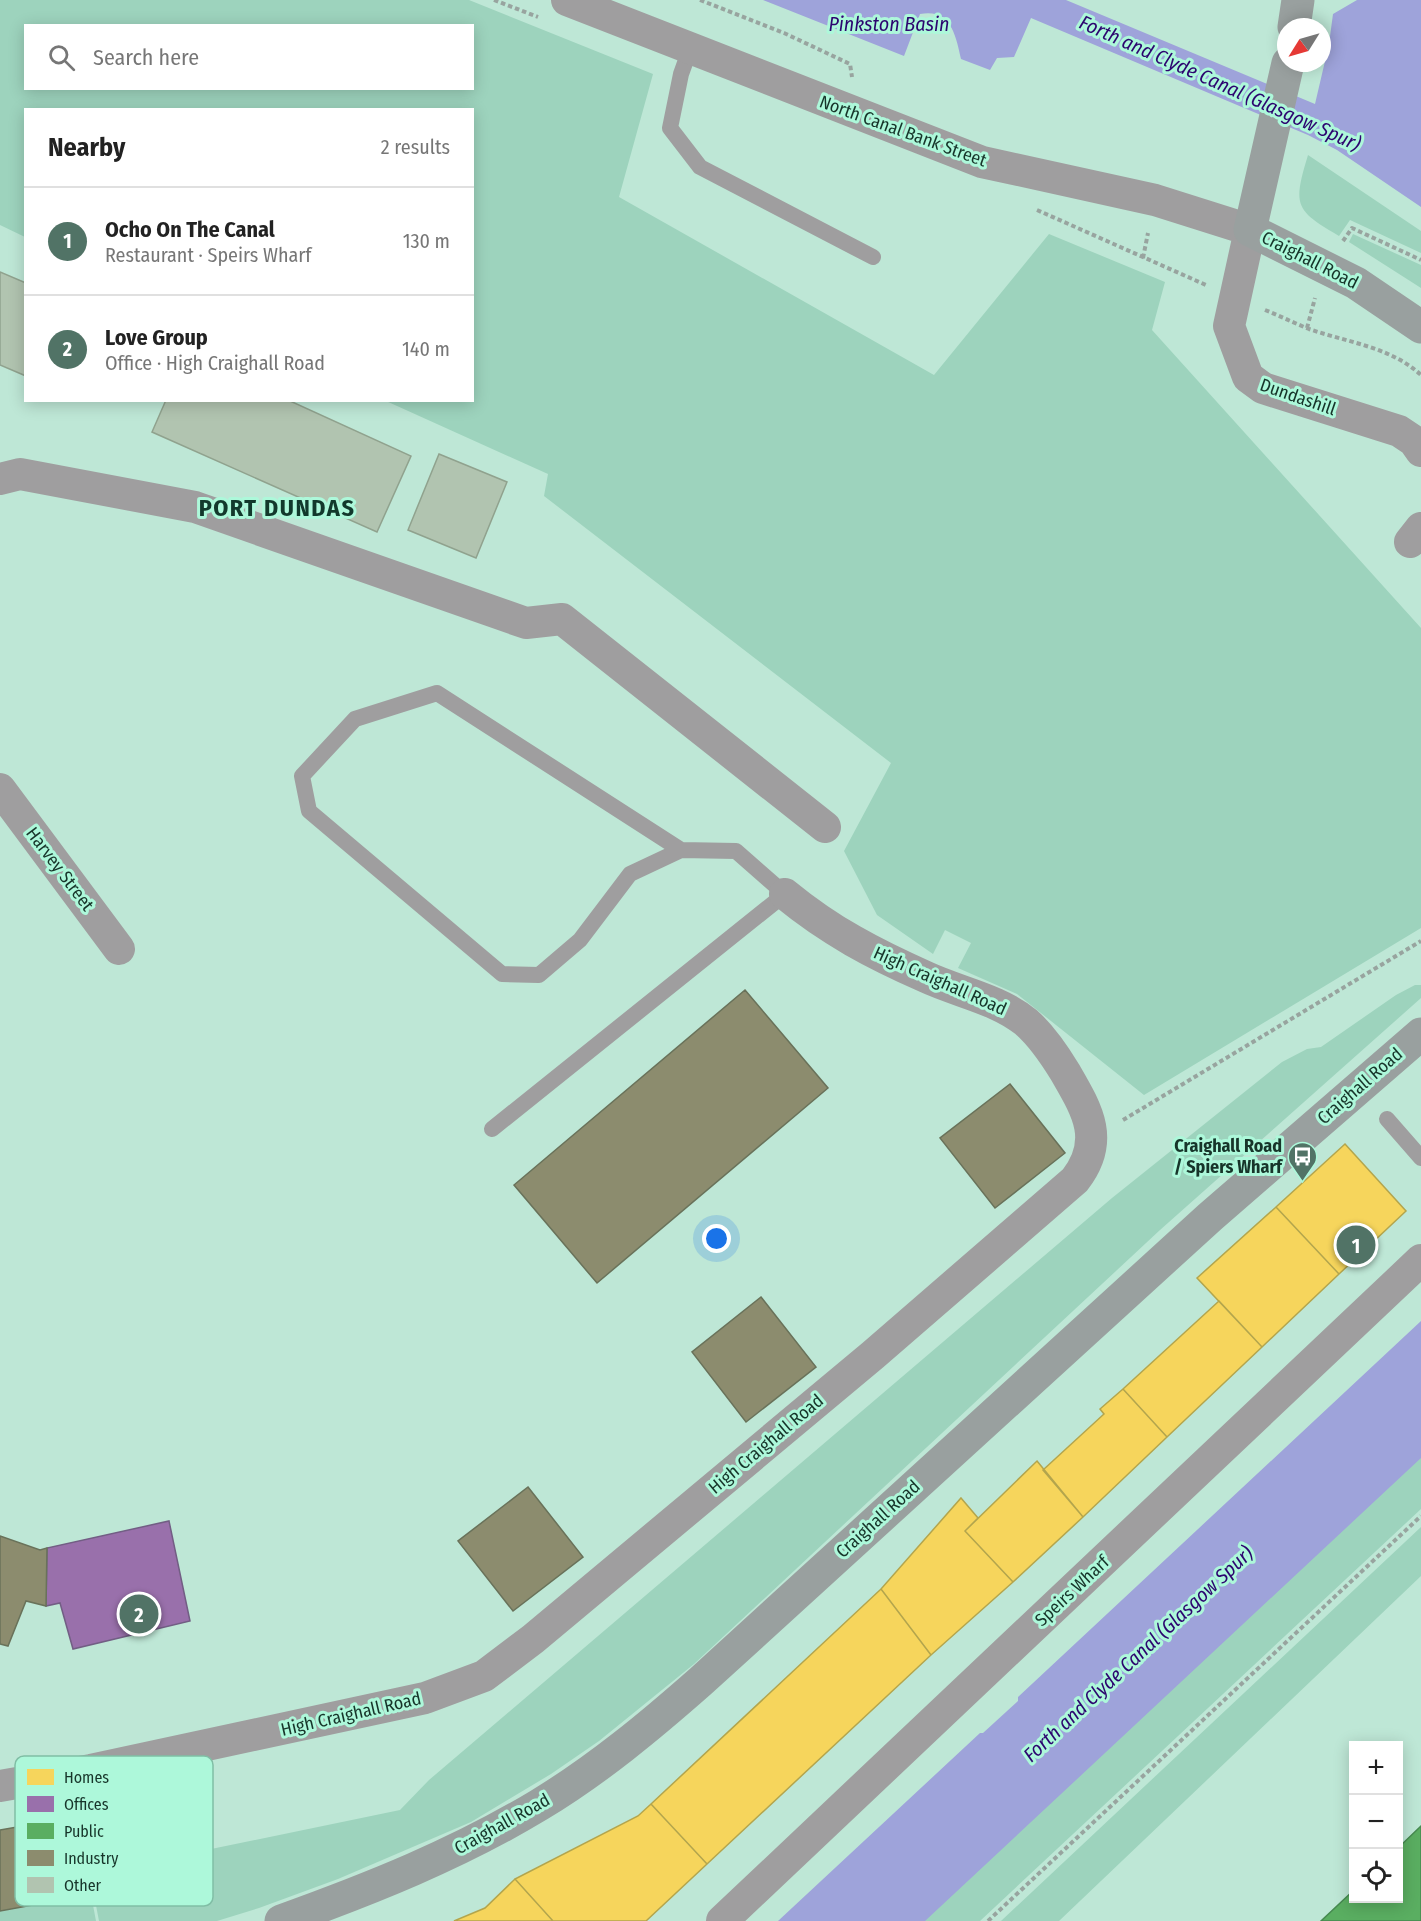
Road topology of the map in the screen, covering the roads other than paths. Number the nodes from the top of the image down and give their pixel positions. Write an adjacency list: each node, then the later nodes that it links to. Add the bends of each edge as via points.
1 (567, 0): 2 (street, North Canal Bank Street)
2 (690, 49): 4 (street, North Canal Bank Street, via 982,162 1155,200); 5 (lane, via 670,128 699,167)
3 (1286, 72): 4 (main road, Craighall Road)
4 (1250, 230): 6 (main road, Craighall Road, via 1327,266); 7 (street, Dundashill, via 1229,326 1248,377 1263,388 1400,431)
5 (873, 257)
6 (1421, 327)
7 (1421, 451)
8 (0, 479): 10 (street, via 20,474 195,507 526,623 562,619)
9 (0, 789): 13 (street, Harvey Street)
10 (825, 827)
11 (681, 850): 11 (lane, via 630,874 580,940 539,975 502,974 309,811 302,776 355,719 437,693); 12 (lane, via 736,851)
12 (785, 894): 16 (lane); 19 (street, High Craighall Road, via 820,923 851,941 927,978 1007,1010 1025,1022 1053,1053 1088,1113 1092,1139 1089,1155 1075,1180 864,1363 484,1676 447,1691 352,1715)
13 (119, 949)
14 (1421, 1034): 22 (main road, Craighall Road, via 1210,1217 636,1736 563,1790 477,1839 420,1867)
15 (1387, 1119): 17 (lane)
16 (492, 1129)
17 (1421, 1158)
18 (1421, 1260): 23 (street, Speirs Wharf)
19 (157, 1756)
20 (15, 1783): 21 (street, High Craighall Road)
21 (0, 1786)
22 (281, 1921)
23 (722, 1921)

